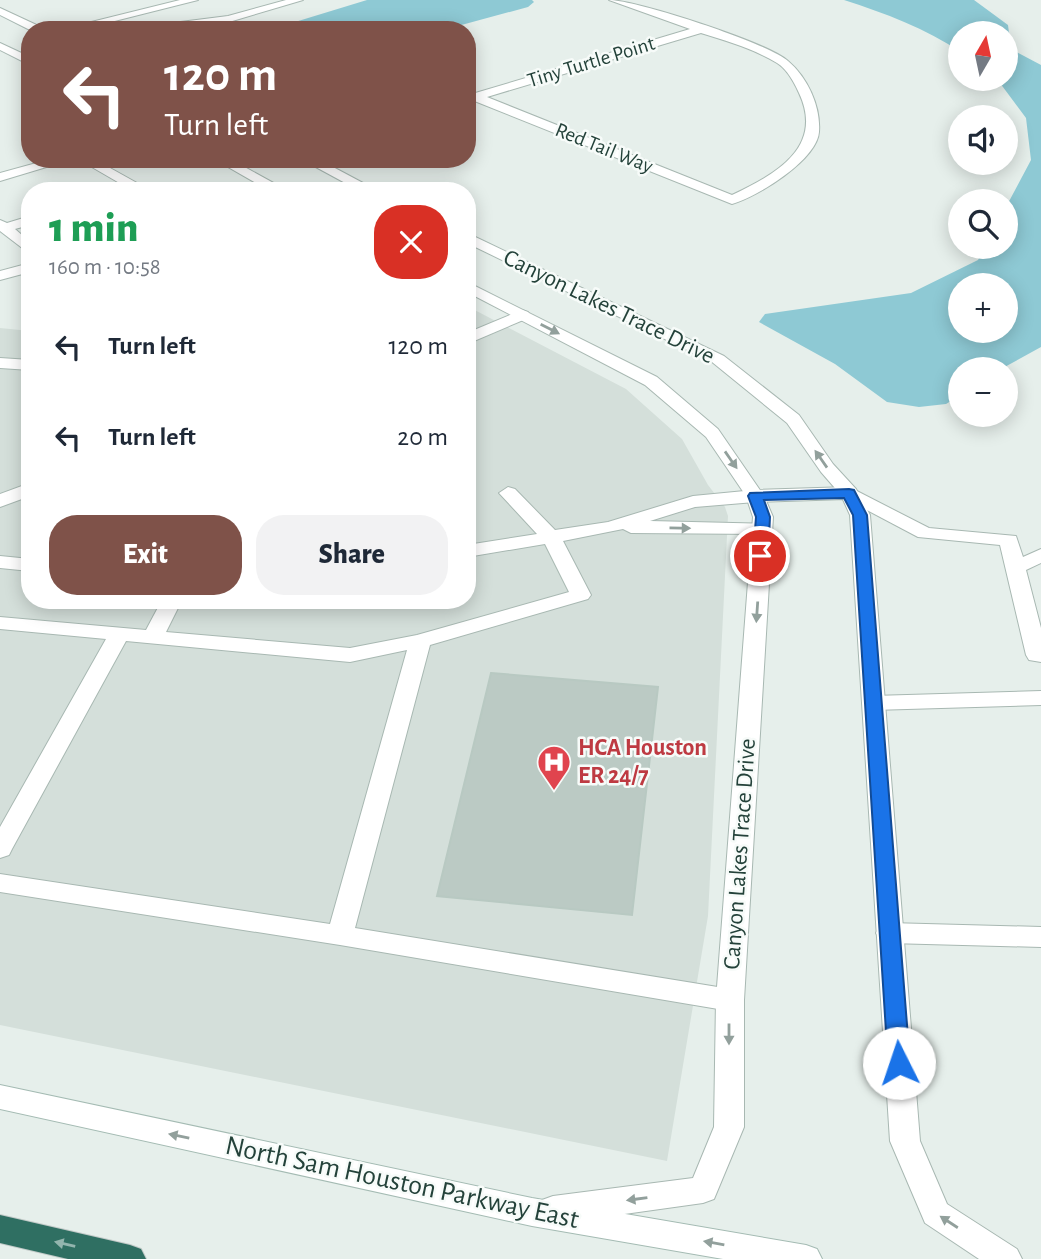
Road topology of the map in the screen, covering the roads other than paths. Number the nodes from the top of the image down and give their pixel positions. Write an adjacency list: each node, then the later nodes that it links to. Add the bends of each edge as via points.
1 (193, 0): 5 (street)
2 (267, 0): 9 (street)
3 (298, 0): 10 (street)
4 (614, 0): 11 (street)
5 (149, 10): 8 (street); 9 (street)
6 (0, 11): 7 (street)
7 (21, 21)
8 (102, 21)
9 (178, 21)
10 (213, 21)
11 (705, 28): 12 (street, Tiny Turtle Point); 12 (street, Red Tail Way, via 783,62 810,103 813,134 798,158 766,184 732,200)
12 (476, 97)
13 (34, 168): 17 (street)
14 (101, 168): 18 (street)
15 (237, 168): 19 (street)
16 (325, 168): 20 (street)
17 (0, 177)
18 (128, 182)
19 (264, 182)
20 (353, 182)
21 (21, 222): 22 (street)
22 (2, 226): 24 (street)
23 (476, 241): 34 (street, Canyon Lakes Trace Drive, one-way to 23, via 793,419 718,359)
24 (21, 242)
25 (21, 270): 26 (street)
26 (0, 276)
27 (476, 291): 28 (street, Canyon Lakes Trace Drive)
28 (522, 314): 29 (street); 35 (street, Canyon Lakes Trace Drive, one-way to 35, via 651,380 712,433)
29 (476, 335)
30 (0, 363): 31 (street)
31 (21, 364)
32 (21, 493): 36 (street)
33 (508, 493): 39 (street)
34 (849, 493): 35 (street); 44 (street, via 925,533 1009,540); 52 (street, Canyon Lakes Trace Drive, via 860,515)
35 (755, 496): 37 (street, via 693,502); 38 (street, Canyon Lakes Trace Drive)
36 (0, 501)
37 (611, 527): 38 (street, one-way to 38); 39 (street)
38 (762, 528): 58 (street, Canyon Lakes Trace Drive, one-way to 58)
39 (551, 537): 40 (street); 49 (street, via 581,595)
40 (476, 550)
41 (1041, 555): 44 (street)
42 (0, 562): 43 (street)
43 (21, 564)
44 (1016, 568): 50 (street)
45 (167, 609): 48 (street)
46 (0, 623): 47 (street)
47 (120, 634): 48 (street); 53 (street)
48 (153, 637): 49 (street, via 350,655)
49 (420, 641): 56 (street)
50 (1040, 660)
51 (1041, 698): 52 (street)
52 (873, 703): 55 (street, Canyon Lakes Trace Drive)
53 (0, 849)
54 (0, 883): 56 (street)
55 (889, 933): 57 (street); 64 (street, Canyon Lakes Trace Drive, one-way to 55, via 936,1213 905,1141)
56 (340, 935): 58 (street)
57 (1041, 937)
58 (730, 1000): 60 (street, Canyon Lakes Trace Drive, one-way to 60, via 729,1127 703,1190)
59 (0, 1097): 60 (street, North Sam Houston Parkway East, one-way to 59)
60 (532, 1212): 63 (street, North Sam Houston Parkway East, one-way to 60)
61 (0, 1228): 62 (highway, one-way to 61)
62 (130, 1259)
63 (806, 1259)
64 (1006, 1259)

